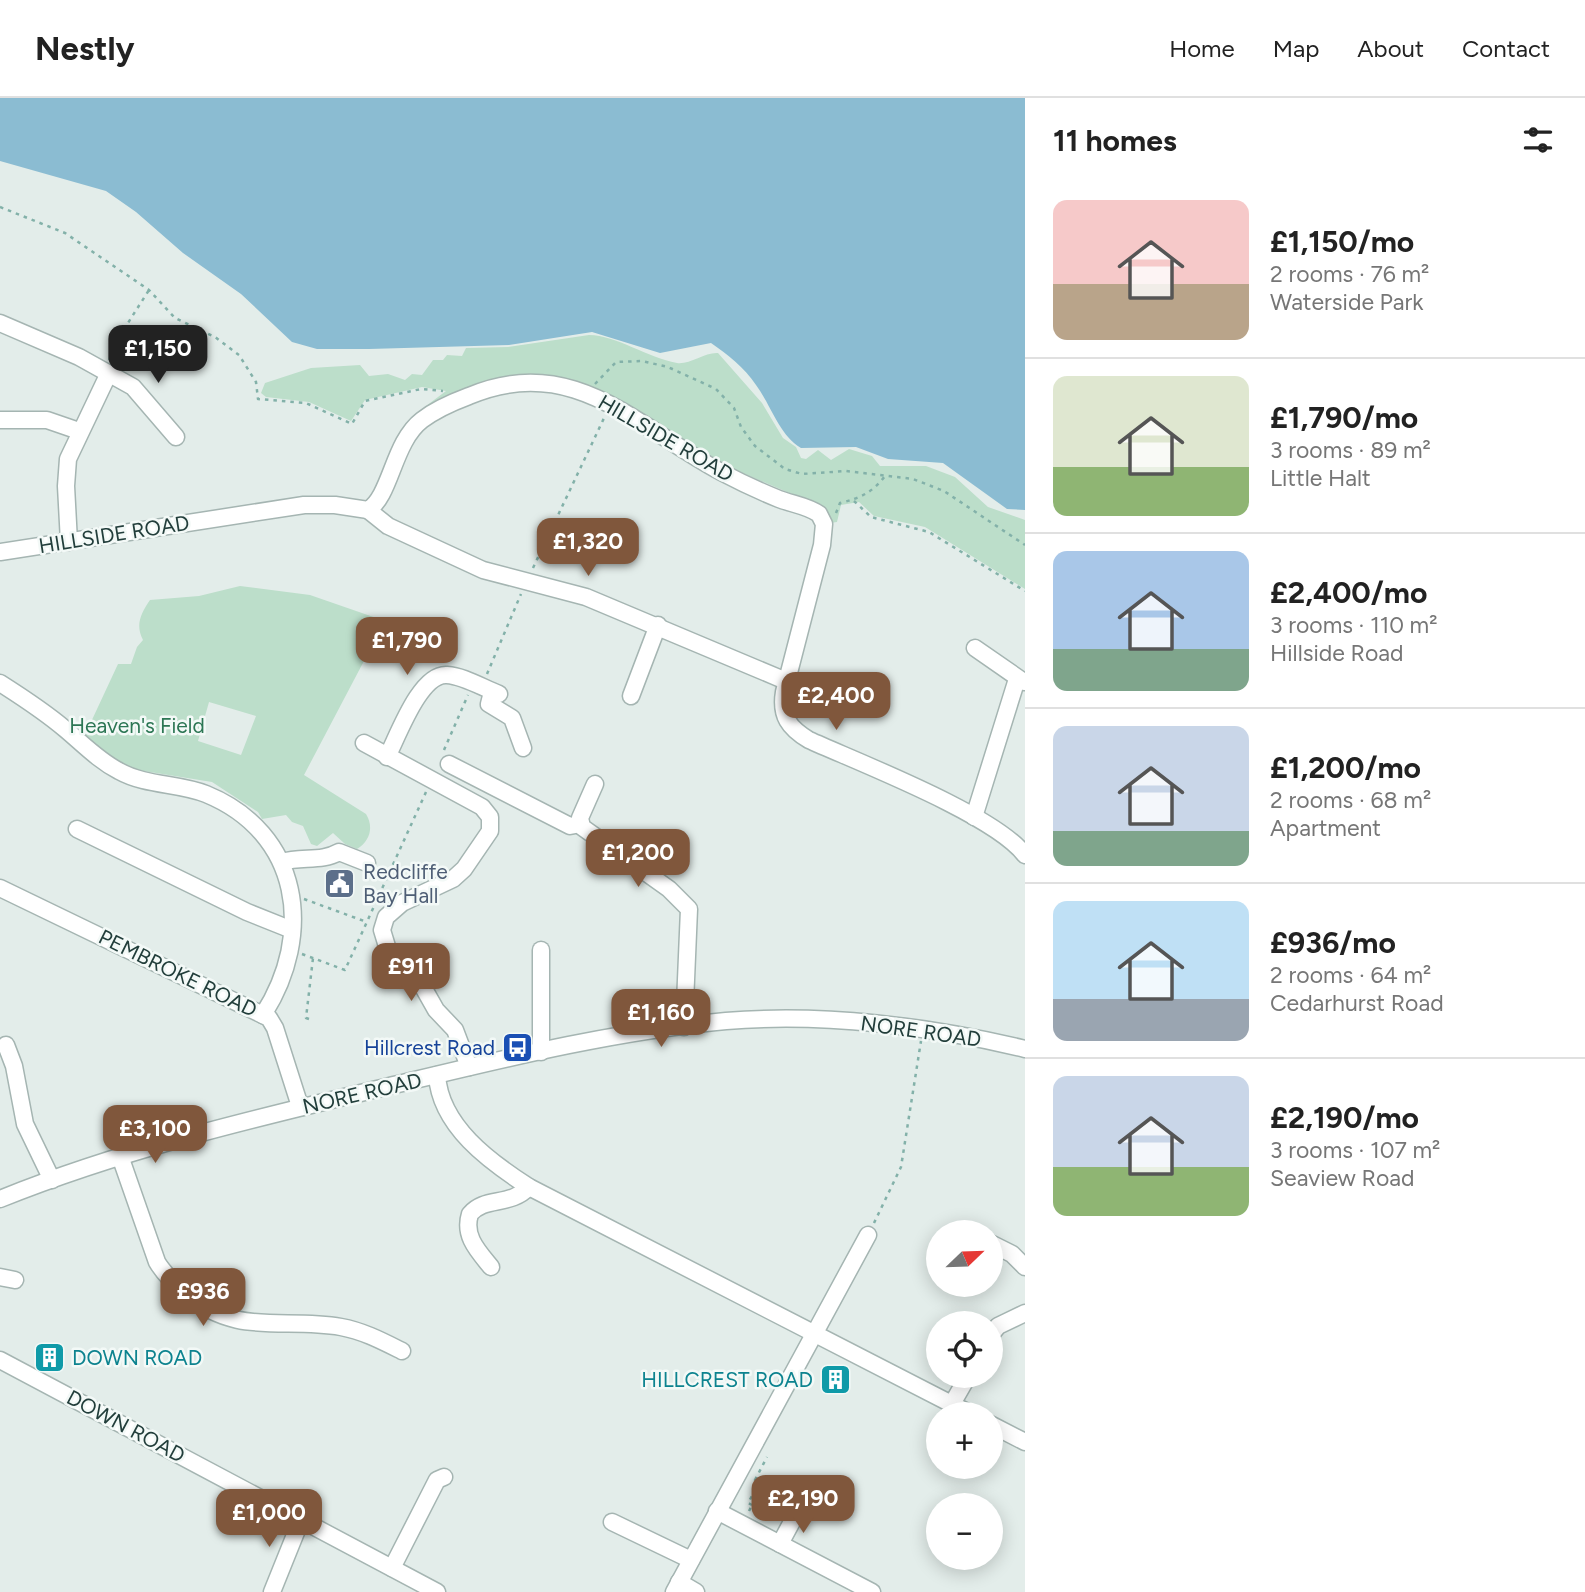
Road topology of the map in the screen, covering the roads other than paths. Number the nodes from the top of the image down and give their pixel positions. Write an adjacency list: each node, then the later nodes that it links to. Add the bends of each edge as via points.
1 (0, 323): 2 (street, via 79,357)
2 (106, 374): 4 (street); 5 (street, via 133,387)
3 (0, 420): 4 (street, via 47,420)
4 (79, 431): 7 (street, via 66,471)
5 (168, 432)
6 (368, 510): 7 (street, HILLSIDE ROAD, via 304,505); 9 (street, via 388,526 483,570 558,588); 11 (street, HILLSIDE ROAD, via 377,500 406,434 422,420 507,383 570,387 611,404 724,473 814,511 824,524)
7 (69, 542): 8 (street, HILLSIDE ROAD)
8 (0, 552)
9 (658, 625): 11 (street); 14 (street)
10 (975, 648): 12 (street)
11 (786, 681): 20 (street, via 783,712 796,733)
12 (1021, 681): 20 (street)
13 (0, 683): 24 (street, via 121,773 200,792 233,807 262,834)
14 (631, 696)
15 (364, 743): 17 (street)
16 (523, 748): 17 (street, via 512,718 489,704 492,688 450,675 430,680 422,688)
17 (387, 757): 34 (street, via 482,807 490,817 491,826 464,869 402,903 386,918 382,936 389,953 423,987 455,1031)
18 (444, 762): 21 (street, via 570,826)
19 (595, 784): 21 (street)
20 (974, 817): 23 (street)
21 (581, 824): 30 (street, via 690,909)
22 (77, 829): 27 (street)
23 (1025, 855)
24 (282, 862): 25 (street, via 328,859 339,852); 27 (street, via 292,893)
25 (367, 863)
26 (0, 888): 29 (street, PEMBROKE ROAD)
27 (292, 930): 29 (street, via 283,979)
28 (541, 950): 33 (street)
29 (263, 1015): 36 (street, PEMBROKE ROAD, via 274,1024)
30 (684, 1027): 32 (street, NORE ROAD, via 779,1019 848,1022); 33 (street, NORE ROAD)
31 (5, 1045): 38 (street, via 14,1066 25,1124)
32 (1025, 1049)
33 (541, 1052): 34 (street, NORE ROAD)
34 (470, 1067): 35 (street, NORE ROAD)
35 (437, 1075): 36 (street, NORE ROAD); 39 (street, via 441,1098 467,1137 498,1167)
36 (303, 1107): 37 (street, NORE ROAD)
37 (120, 1156): 38 (street, NORE ROAD); 48 (street, via 157,1262 197,1302 215,1314 239,1321 332,1325 355,1330 381,1348)
38 (51, 1180): 40 (street, NORE ROAD)
39 (529, 1187): 43 (street, via 515,1199 473,1210 468,1222 473,1257); 47 (street)
40 (0, 1199)
41 (868, 1235): 47 (street)
42 (1003, 1249): 44 (street)
43 (491, 1267)
44 (1025, 1267)
45 (1025, 1313): 46 (street)
46 (1003, 1324)
47 (813, 1333): 50 (street); 55 (street)
48 (402, 1350)
49 (0, 1360): 56 (street, DOWN ROAD)
50 (948, 1402)
51 (1003, 1431): 52 (street)
52 (1025, 1442)
53 (444, 1477): 60 (street, via 437,1480)
54 (821, 1493): 59 (street, via 810,1488)
55 (717, 1511): 59 (street); 61 (street)
56 (301, 1520): 60 (street, DOWN ROAD); 62 (street)
57 (612, 1521): 61 (street)
58 (622, 1535): 61 (street)
59 (780, 1544): 65 (street)
60 (392, 1568): 63 (street, DOWN ROAD)
61 (682, 1576): 64 (street)
62 (272, 1592)
63 (437, 1592)
64 (696, 1592)
65 (872, 1592)

